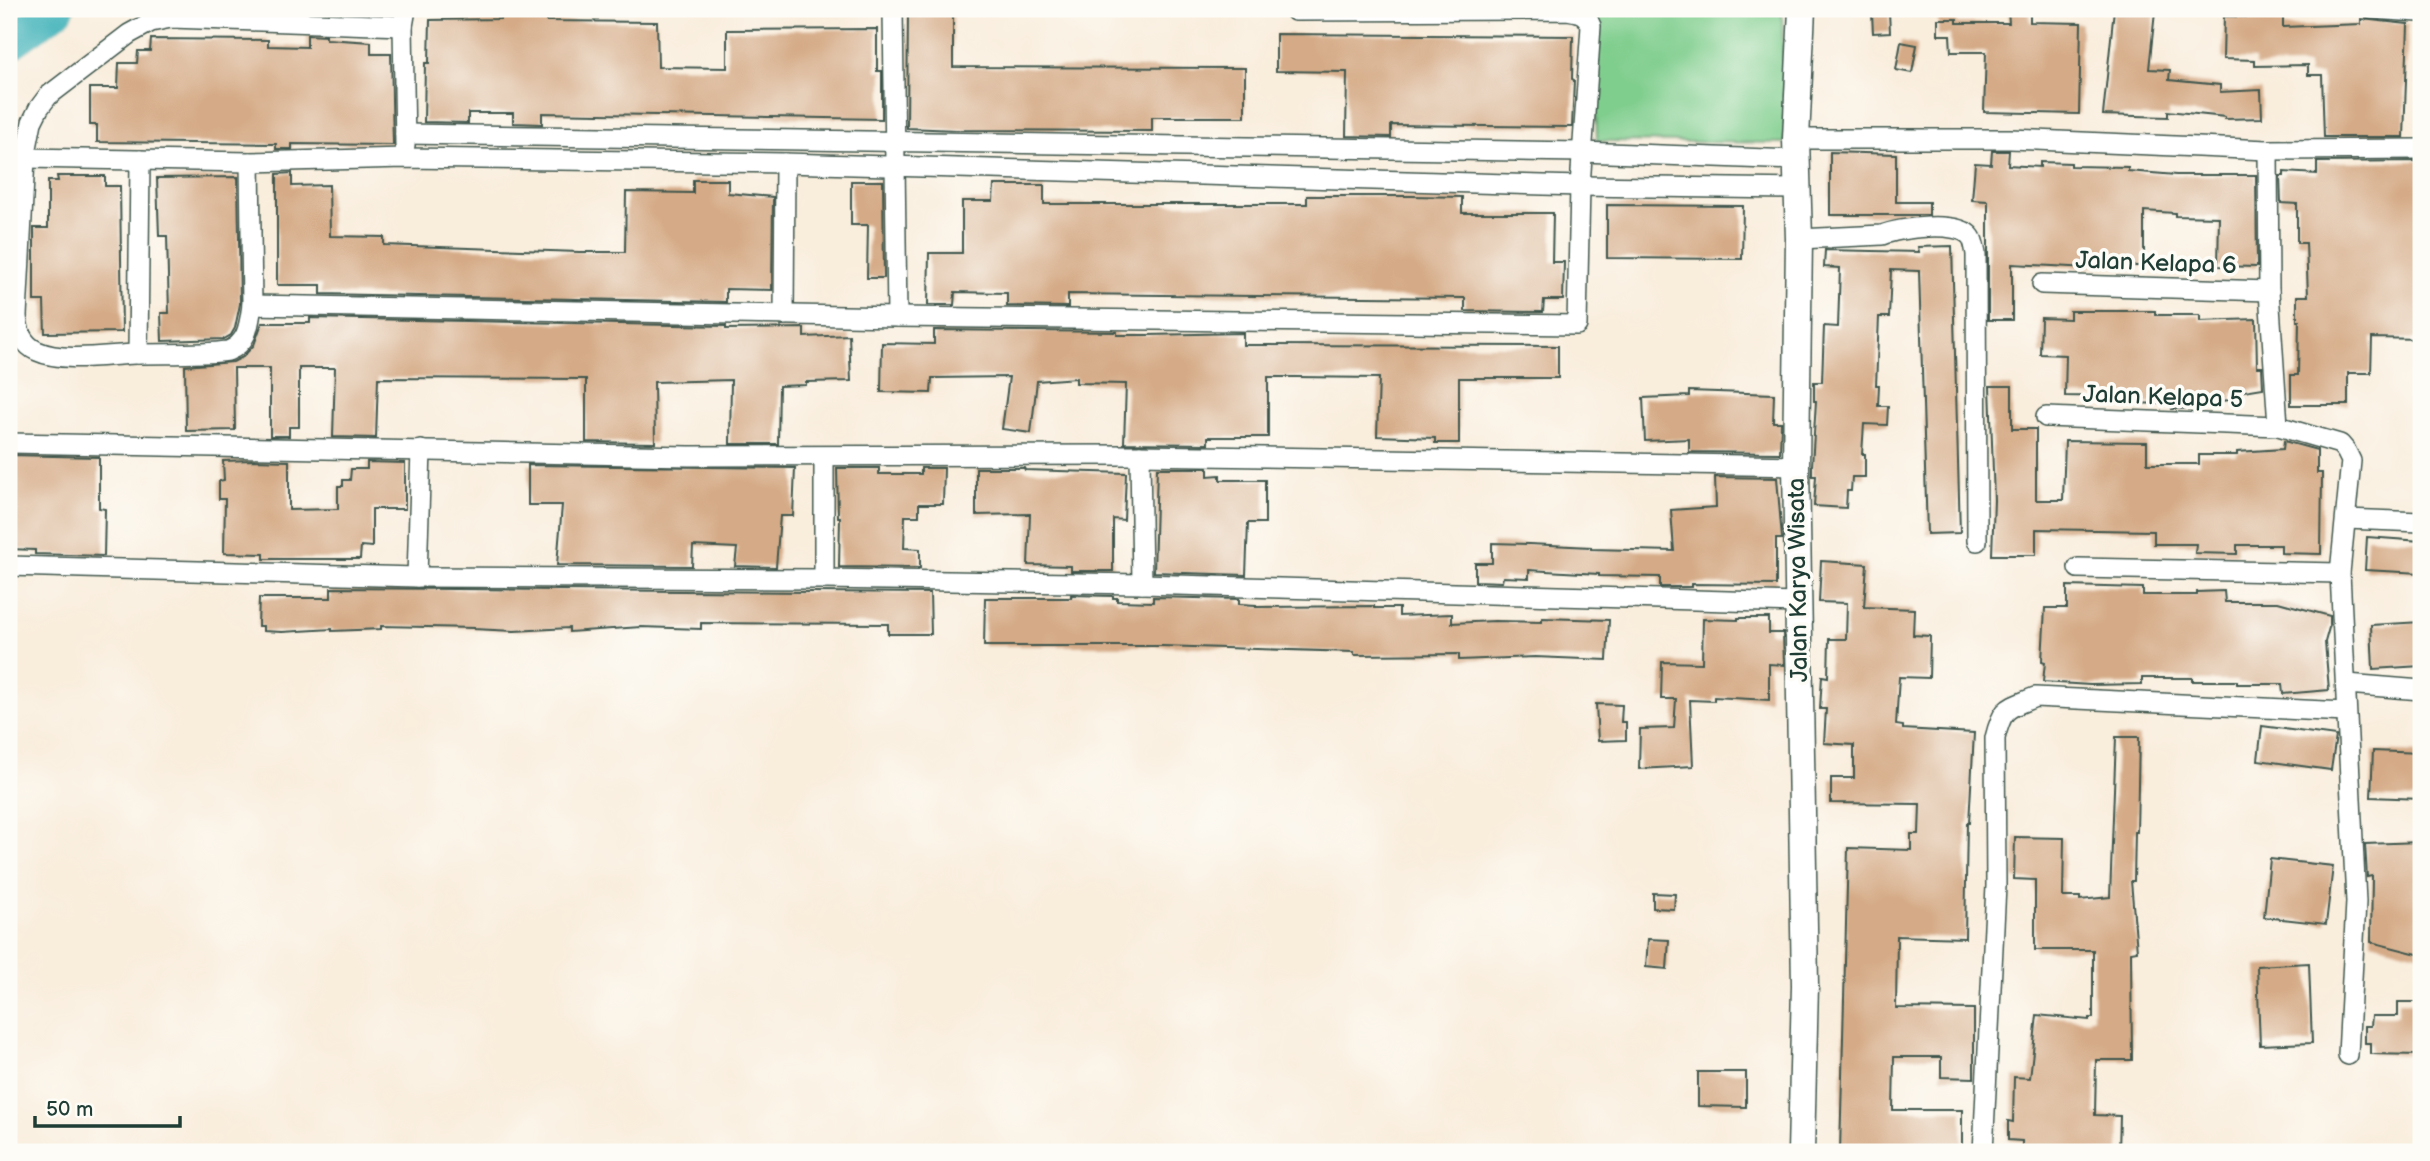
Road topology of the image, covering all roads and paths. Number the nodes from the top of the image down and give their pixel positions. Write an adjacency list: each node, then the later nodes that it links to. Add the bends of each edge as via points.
1 (893, 9): 8 (street)
2 (1802, 9): 9 (street, Jalan Karya Wisata)
3 (2371, 9): 4 (street)
4 (2419, 10)
5 (1295, 11): 12 (street, via 1580,12 1591,26)
6 (404, 17): 7 (street); 13 (street, via 171,18 151,22 48,96 32,122)
7 (405, 134): 8 (street); 14 (street)
8 (895, 142): 12 (street); 18 (street)
9 (1797, 149): 11 (street, via 2010,139); 12 (street); 20 (street, Jalan Karya Wisata)
10 (2421, 149): 11 (street)
11 (2268, 150): 23 (street)
12 (1582, 152): 19 (street)
13 (25, 158): 15 (street); 27 (street, via 17,316 25,343 54,355)
14 (405, 158): 16 (street); 17 (street)
15 (140, 160): 16 (street); 27 (street)
16 (250, 162): 24 (street)
17 (785, 163): 18 (street); 25 (street)
18 (896, 165): 19 (street); 26 (street)
19 (1580, 186): 20 (street); 26 (street, via 1577,325)
20 (1797, 189): 21 (street, Jalan Karya Wisata)
21 (1799, 233): 34 (street, Jalan Karya Wisata); 37 (street, via 1881,226 1892,231 1944,227 1971,236 1976,254)
22 (2042, 284): 23 (street, Jalan Kelapa 6)
23 (2269, 291): 29 (street)
24 (251, 305): 25 (street); 27 (street, via 245,338 238,347 212,353)
25 (784, 315): 26 (street)
26 (897, 317)
27 (138, 354)
28 (2046, 417): 29 (street, Jalan Kelapa 5)
29 (2278, 426): 35 (street, Jalan Kelapa 5, via 2329,439 2346,451 2351,461)
30 (9, 443): 31 (street)
31 (421, 450): 33 (street); 41 (street)
32 (1140, 455): 33 (street); 34 (street); 43 (street)
33 (824, 457): 42 (street)
34 (1796, 466): 44 (street, Jalan Karya Wisata)
35 (2346, 519): 36 (street); 40 (street)
36 (2421, 522)
37 (1977, 541)
38 (9, 566): 41 (street)
39 (2078, 568): 40 (street)
40 (2340, 573): 45 (street)
41 (417, 576): 42 (street)
42 (824, 579): 43 (street)
43 (1142, 584): 44 (street)
44 (1799, 603): 49 (street, Jalan Karya Wisata, via 1805,985)
45 (2347, 684): 46 (street); 47 (street)
46 (2421, 690)
47 (2346, 712): 48 (street, via 2356,902); 50 (street, via 2035,697 2005,710 1995,738 1996,886)
48 (2348, 1055)
49 (1801, 1152)
50 (1983, 1152)

